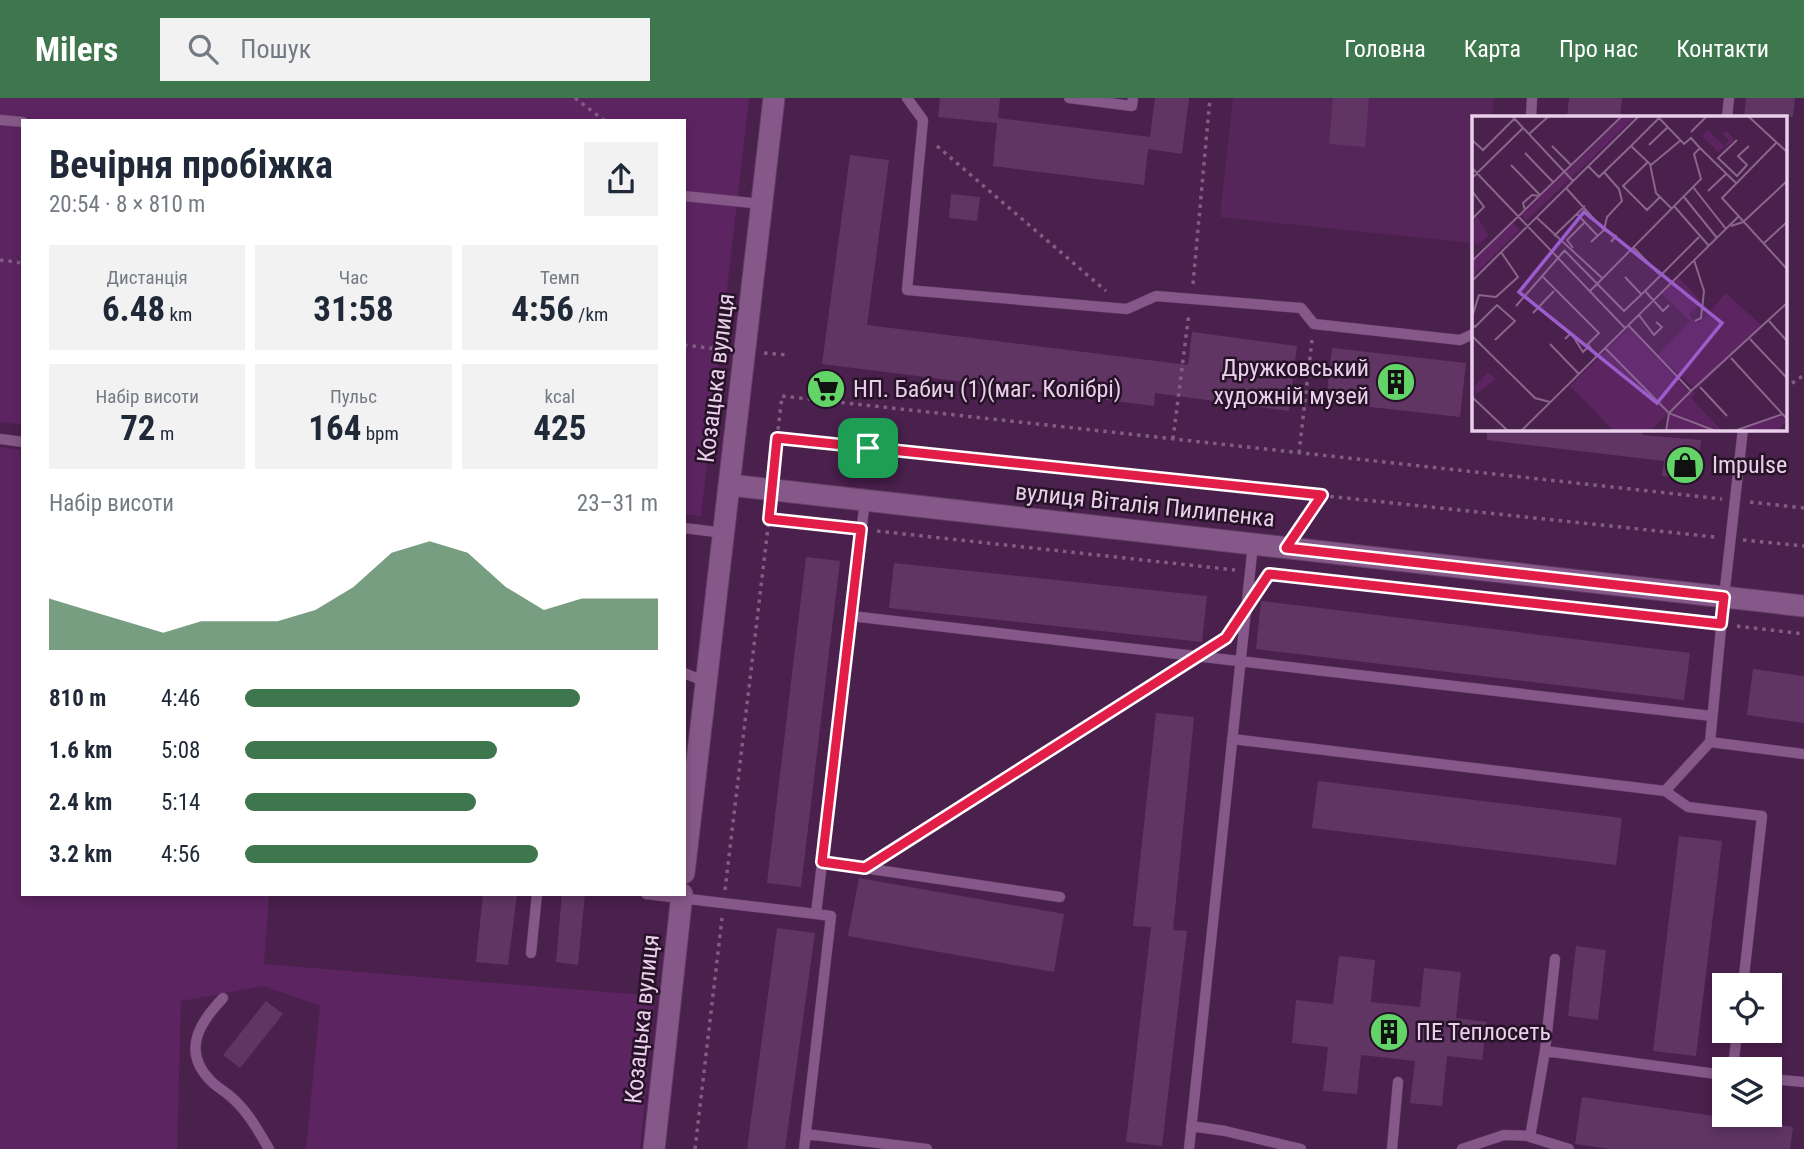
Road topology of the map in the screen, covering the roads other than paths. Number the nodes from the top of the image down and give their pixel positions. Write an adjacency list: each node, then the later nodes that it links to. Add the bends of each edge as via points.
1 (774, 98): 12 (street, Козацька вулиця)
2 (907, 98): 13 (lane, via 923,120 907,290 1127,309 1156,296 1301,308 1314,324 1460,340)
3 (1069, 98): 4 (lane, via 1132,106)
4 (1133, 98)
5 (1532, 98): 7 (lane)
6 (1729, 98): 8 (lane)
7 (1531, 116)
8 (1727, 116)
9 (0, 120): 10 (lane)
10 (21, 122)
11 (686, 196): 12 (lane)
12 (762, 204): 17 (street, Козацька вулиця)
13 (1472, 334)
14 (1743, 430): 22 (lane)
15 (0, 439): 16 (lane)
16 (21, 442)
17 (730, 485): 18 (street, вулиця Віталія Пилипенка); 20 (street, Козацька вулиця)
18 (865, 500): 21 (street, вулиця Віталія Пилипенка); 24 (lane)
19 (686, 528): 20 (lane)
20 (724, 533): 27 (street, Козацька вулиця)
21 (1253, 544): 22 (street, вулиця Віталія Пилипенка); 25 (lane)
22 (1724, 597): 23 (street, вулиця Віталія Пилипенка); 28 (lane)
23 (1804, 606)
24 (851, 616): 25 (lane); 34 (lane)
25 (1240, 660): 28 (lane); 29 (lane)
26 (686, 674): 27 (lane)
27 (707, 683): 33 (street, Козацька вулиця)
28 (1712, 716): 30 (lane)
29 (1232, 739): 32 (lane); 48 (lane)
30 (1710, 742): 31 (lane); 32 (lane)
31 (1804, 754)
32 (1665, 791): 41 (lane, via 1688,807 1762,816)
33 (686, 856)
34 (822, 862): 37 (lane); 38 (lane)
35 (537, 896): 39 (lane)
36 (681, 897): 38 (lane); 52 (street, Козацька вулиця)
37 (1060, 897)
38 (816, 914): 49 (lane, via 831,916)
39 (531, 953)
40 (1555, 959): 43 (lane)
41 (1743, 973)
42 (223, 999): 51 (lane, via 200,1029 196,1061 208,1079 231,1096)
43 (1545, 1051): 44 (lane); 50 (lane)
44 (1712, 1073)
45 (1782, 1080): 47 (lane)
46 (1398, 1082): 57 (lane)
47 (1804, 1082)
48 (1191, 1126): 55 (lane); 56 (lane)
49 (806, 1134): 53 (lane); 54 (lane)
50 (1530, 1136): 58 (lane, via 1504,1135); 59 (lane); 60 (lane)
51 (269, 1149)
52 (654, 1149)
53 (804, 1149)
54 (927, 1149)
55 (1189, 1149)
56 (1301, 1149)
57 (1392, 1149)
58 (1462, 1149)
59 (1536, 1149)
60 (1569, 1149)

